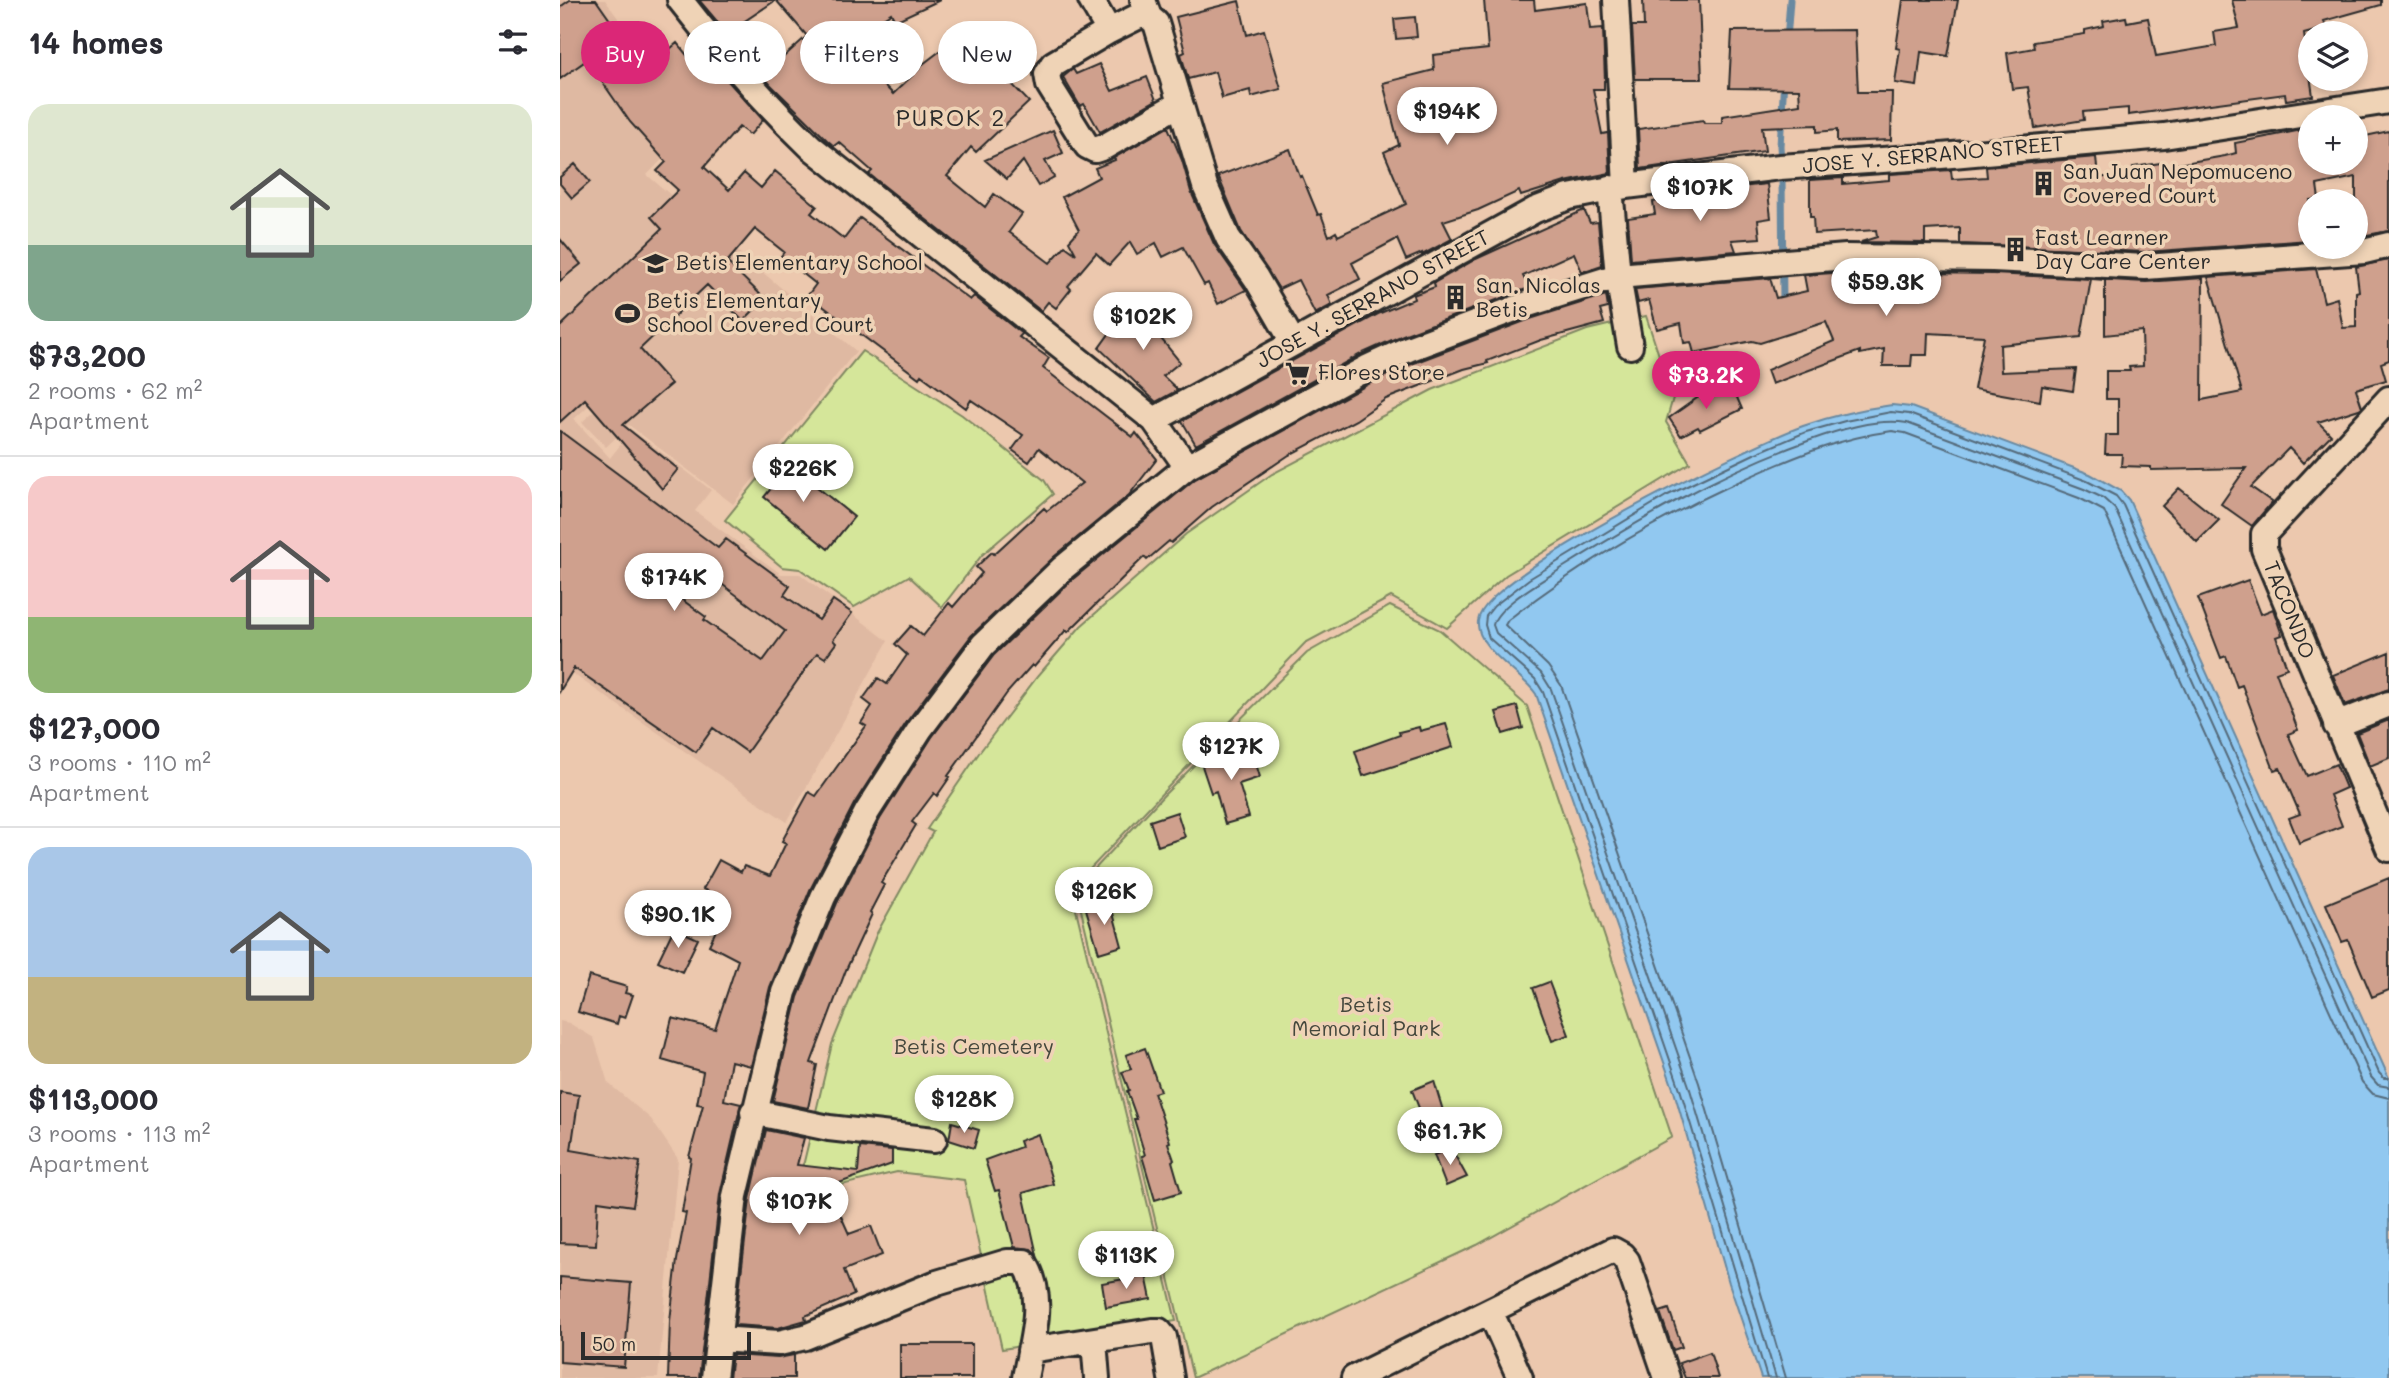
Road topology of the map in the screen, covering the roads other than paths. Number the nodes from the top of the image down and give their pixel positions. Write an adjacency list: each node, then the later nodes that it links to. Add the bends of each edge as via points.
1 (680, 0): 14 (street, via 766,105 811,147)
2 (1091, 0): 5 (street)
3 (1616, 0): 8 (street)
4 (1146, 8): 5 (street); 7 (street, via 1156,23)
5 (1109, 31): 7 (street, via 1053,64 1047,74 1049,85 1087,146 1095,150 1104,147)
6 (2389, 101): 8 (street, JOSE Y. SERRANO STREET, via 2164,136 1780,167)
7 (1179, 104): 11 (street, via 1205,186 1228,238)
8 (1618, 187): 10 (street); 11 (street, JOSE Y. SERRANO STREET, via 1535,210)
9 (2389, 245): 10 (street, via 2364,251 2145,267 1846,257)
10 (1618, 276): 12 (street); 15 (street, via 1408,349)
11 (1293, 342): 14 (street, JOSE Y. SERRANO STREET)
12 (1630, 346)
13 (2389, 399): 17 (street, TACONDO, via 2264,534 2264,549)
14 (1154, 420): 15 (street)
15 (1187, 467): 19 (street, via 1063,568 983,645 920,729 867,811 823,897 784,992)
16 (2389, 704): 17 (street)
17 (2336, 725): 18 (street, TACONDO)
18 (2389, 849)
19 (753, 1112): 20 (street, via 829,1128); 22 (street, via 734,1196)
20 (934, 1140)
21 (1490, 1311): 29 (street); 30 (street); 31 (street, via 1613,1250 1627,1261)
22 (718, 1339): 24 (street, via 779,1343 805,1337 937,1283 1007,1262 1024,1262 1038,1302); 25 (street)
23 (1094, 1341): 24 (street); 27 (street); 28 (street, via 1159,1331)
24 (1030, 1350): 26 (street)
25 (714, 1378)
26 (1025, 1378)
27 (1097, 1378)
28 (1171, 1378)
29 (1354, 1378)
30 (1520, 1378)
31 (1667, 1378)

